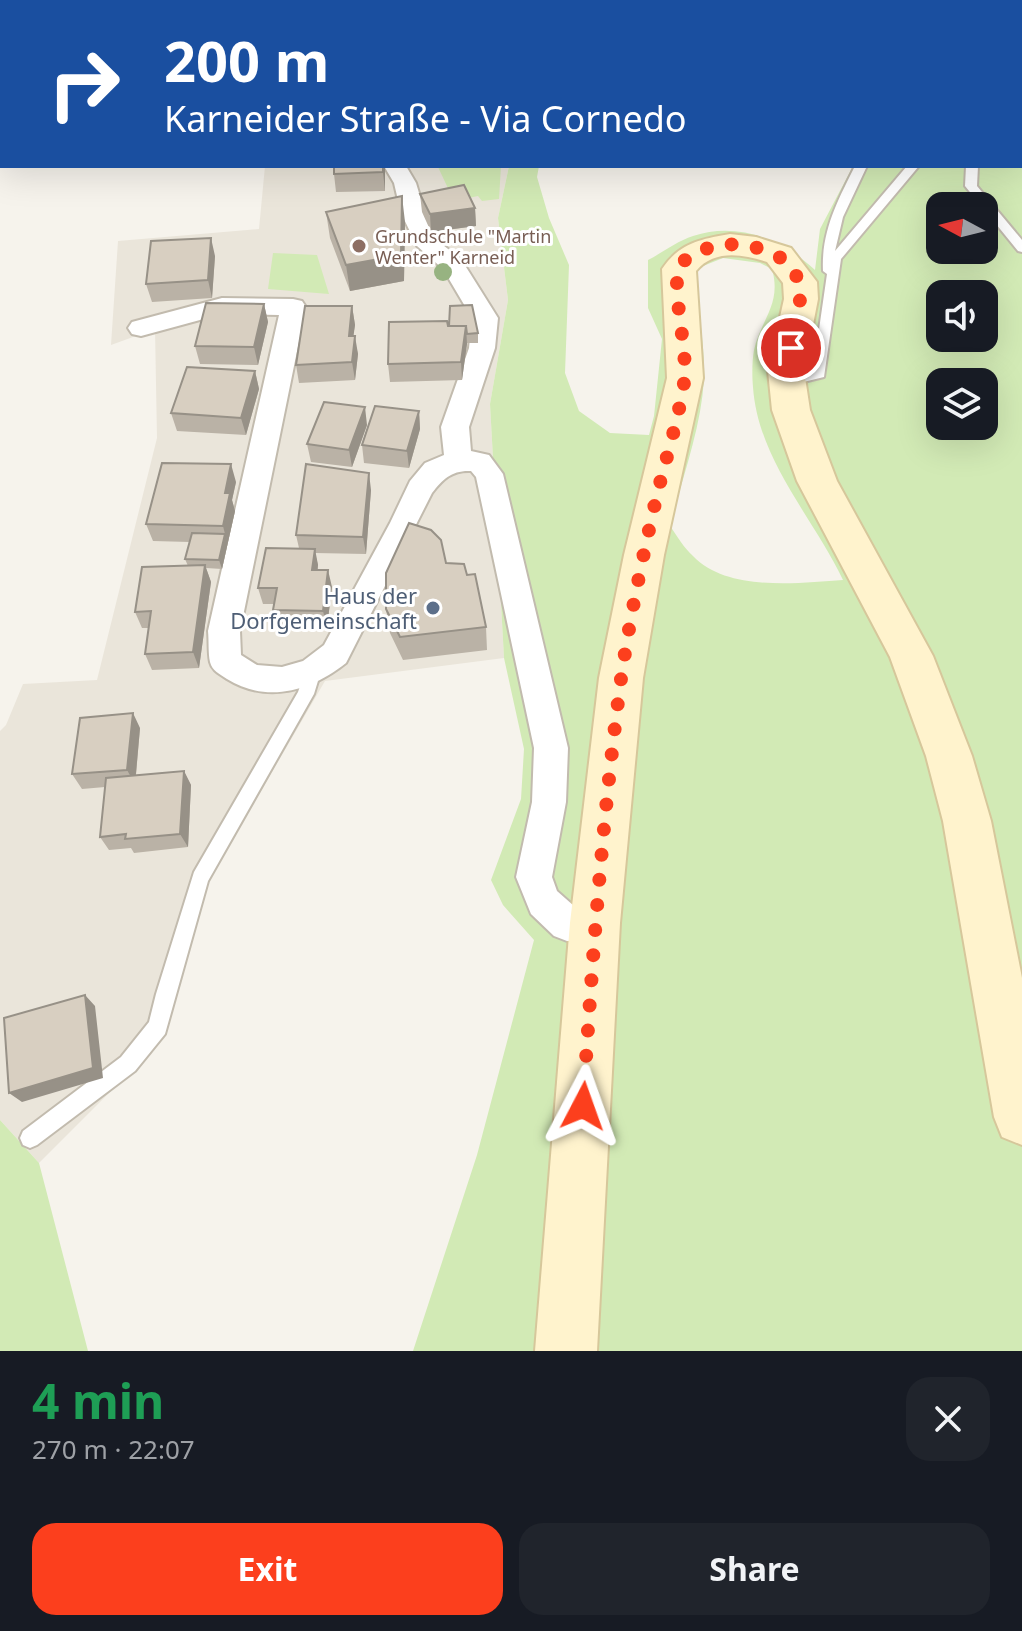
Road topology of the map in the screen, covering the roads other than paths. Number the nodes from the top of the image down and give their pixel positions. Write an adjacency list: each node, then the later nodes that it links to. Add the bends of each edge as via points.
1 (396, 168): 9 (street, via 429,246 452,264 485,318 482,348 455,427)
2 (860, 168): 6 (lane, via 830,229 826,253)
3 (911, 168): 6 (lane, via 835,258)
4 (972, 168): 5 (lane, via 971,186)
5 (1022, 248)
6 (831, 289): 8 (lane, via 819,374)
7 (141, 328): 10 (street, via 222,306 293,307 224,631 226,662 252,678 282,680)
8 (787, 381): 11 (street, via 801,299 800,282 790,267 779,255 730,244 690,256 679,269 678,289 685,378 621,678); 12 (street, via 799,440 911,656 949,756 967,821)
9 (458, 460): 10 (street, via 435,470 420,488 335,654); 11 (street, via 479,462 489,474 551,748 549,802 534,877 544,902 567,924)
10 (313, 671): 13 (lane, via 306,694 200,878 158,1027 128,1064)
11 (595, 923): 14 (street)
12 (1022, 1117)
13 (30, 1138)
14 (566, 1351)

